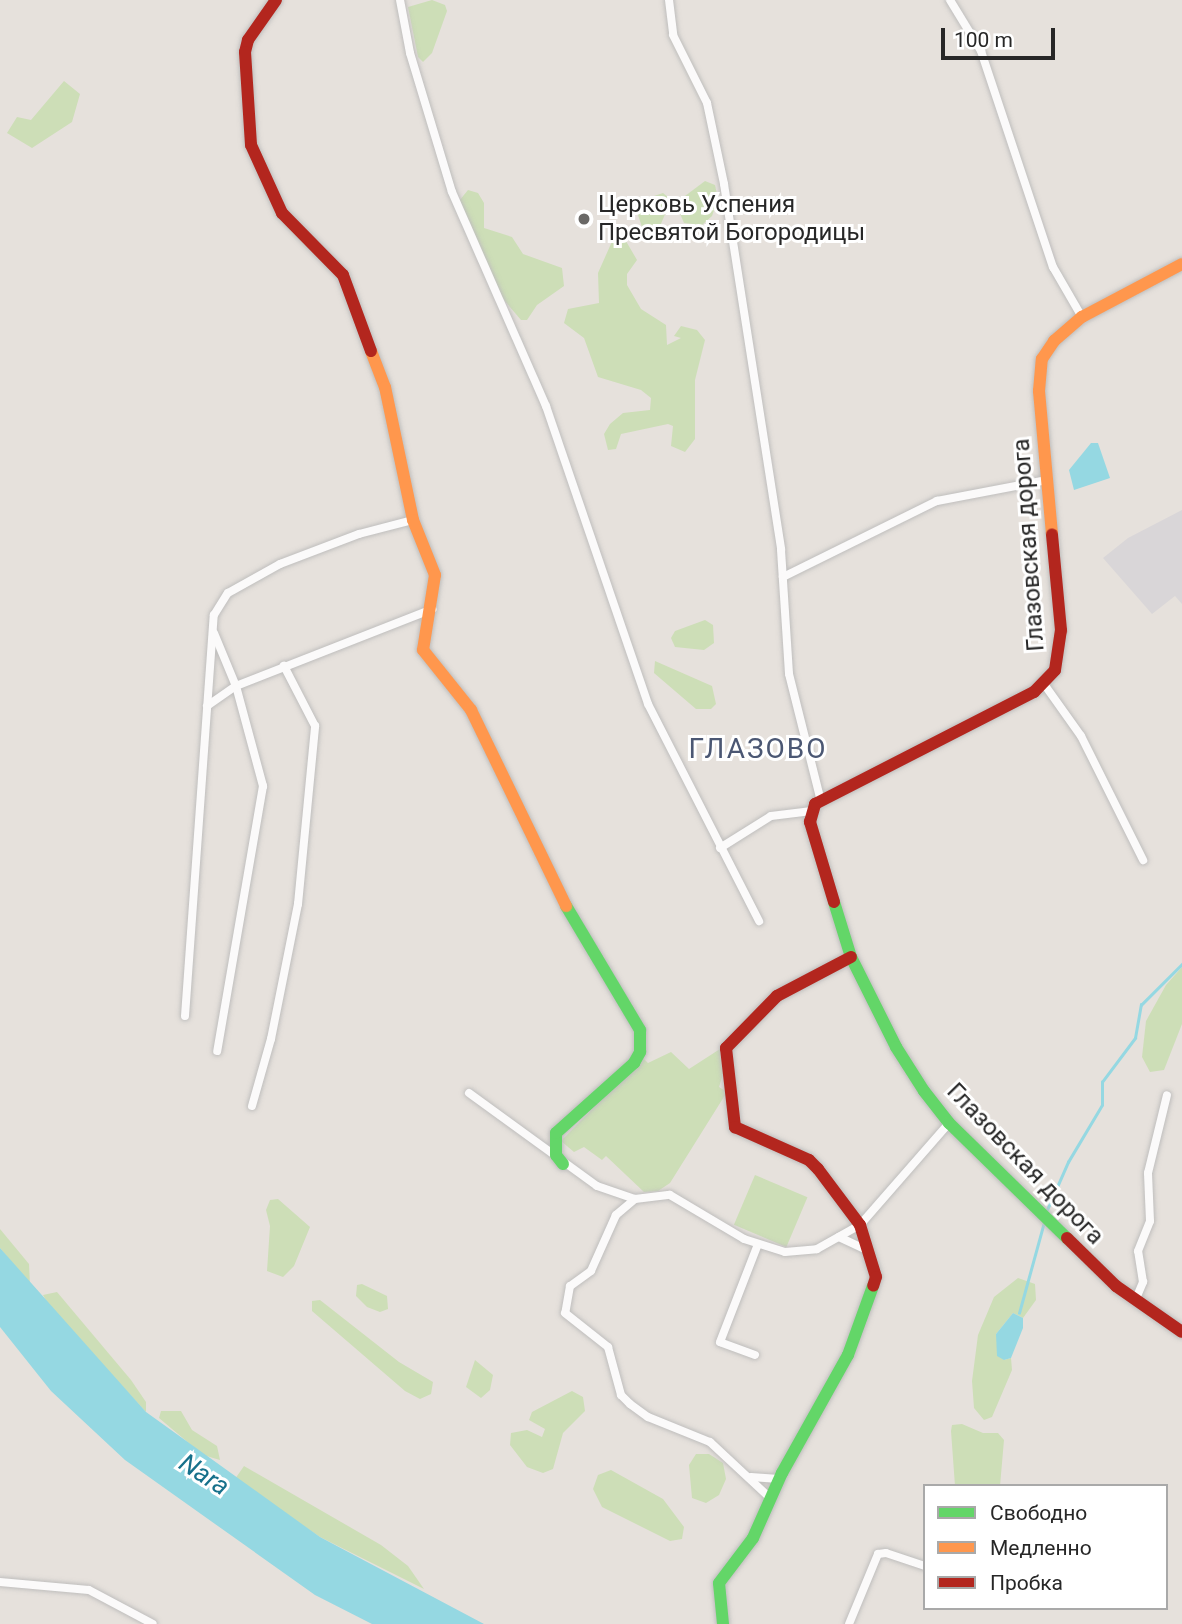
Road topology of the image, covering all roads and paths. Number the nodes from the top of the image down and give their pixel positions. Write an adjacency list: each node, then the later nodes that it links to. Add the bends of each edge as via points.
1 (276, 0): 8 (street, via 248,40 245,52 251,145 282,213 331,259 352,293 385,387)
2 (400, 0): 18 (street, via 410,53 452,192 546,406 648,704)
3 (669, 0): 9 (street, via 673,36 707,103 723,184)
4 (950, 0): 6 (street, via 981,51 1054,267)
5 (1182, 264): 6 (street, Глазовская дорога)
6 (1082, 317): 7 (street, Глазовская дорога, via 1054,341 1042,359 1039,391)
7 (1047, 480): 9 (street, via 937,501); 13 (street, Глазовская дорога, via 1061,630 1058,663)
8 (413, 520): 10 (street, via 435,575); 11 (street, via 359,534 248,581 228,593 214,615)
9 (783, 578): 16 (street, via 789,674)
10 (432, 608): 12 (street); 28 (street, via 423,650 427,660 471,710 554,885 640,1030 635,1063 556,1133 556,1155)
11 (213, 630): 14 (street); 15 (street)
12 (284, 666): 14 (street); 26 (street, via 315,726 296,916)
13 (1044, 684): 16 (street, Глазовская дорога); 19 (street, via 1082,736)
14 (236, 686): 15 (street); 23 (street, via 263,786)
15 (207, 706): 22 (street)
16 (821, 801): 17 (street, Глазовская дорога)
17 (810, 811): 18 (street, via 771,816); 21 (street, Глазовская дорога)
18 (720, 848): 20 (street)
19 (1143, 860)
20 (759, 921)
21 (851, 957): 27 (street, Глазовская дорога, via 896,1047); 30 (street, via 776,996 729,1043 726,1054 735,1127 809,1160)
22 (185, 1016)
23 (217, 1051)
24 (469, 1093): 28 (street)
25 (1167, 1095): 34 (street, via 1148,1173 1150,1222 1138,1251 1143,1282)
26 (252, 1106)
27 (949, 1123): 30 (street); 34 (street, Глазовская дорога)
28 (563, 1164): 29 (street, via 607,1191)
29 (635, 1199): 32 (street, via 670,1195); 37 (street, via 616,1215 591,1271 570,1286 565,1313 612,1353 621,1395 629,1404 710,1442)
30 (860, 1225): 31 (street); 33 (street)
31 (839, 1237): 32 (street, via 801,1252); 33 (street)
32 (758, 1244): 36 (street, via 720,1342)
33 (865, 1249): 38 (street, via 876,1277 848,1355)
34 (1135, 1301): 35 (street, Глазовская дорога)
35 (1182, 1332)
36 (755, 1355)
37 (751, 1477): 38 (street); 39 (street)
38 (779, 1479): 39 (street)
39 (770, 1498): 43 (street, via 752,1538 719,1583)
40 (923, 1565): 44 (street, via 878,1554)
41 (0, 1581): 42 (street, via 89,1590)
42 (153, 1624)
43 (723, 1624)
44 (849, 1624)

